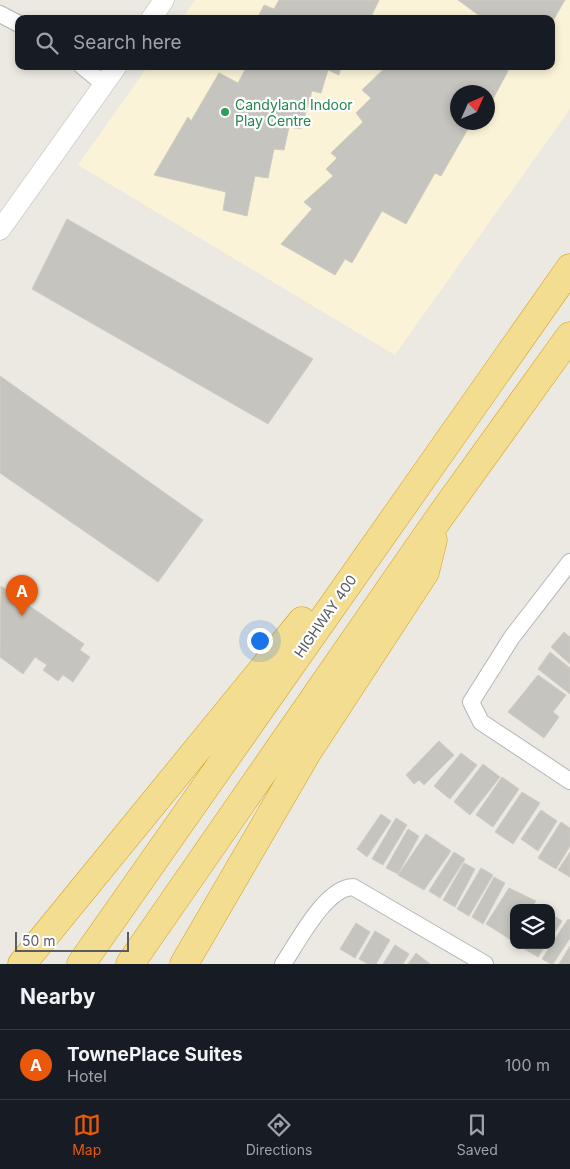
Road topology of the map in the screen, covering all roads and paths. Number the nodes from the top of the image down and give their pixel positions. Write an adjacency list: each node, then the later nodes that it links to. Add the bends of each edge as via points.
1 (164, 0): 3 (street)
2 (0, 14): 4 (street)
3 (154, 15)
4 (15, 22)
5 (87, 70): 7 (street)
6 (114, 70): 7 (street)
7 (104, 84): 8 (street)
8 (0, 230)
9 (570, 268): 12 (highway, HIGHWAY 400)
10 (570, 336): 11 (highway)
11 (439, 518): 18 (highway); 19 (highway, via 425,572 308,751)
12 (373, 549): 16 (highway, via 334,581); 17 (highway, HIGHWAY 400)
13 (570, 562): 14 (street, via 512,637 471,702 481,722)
14 (570, 782)
15 (460, 958): 20 (street, via 353,887 344,888 332,897 315,916); 21 (street)
16 (22, 964)
17 (81, 964)
18 (130, 964)
19 (184, 964)
20 (283, 964)
21 (485, 964)

